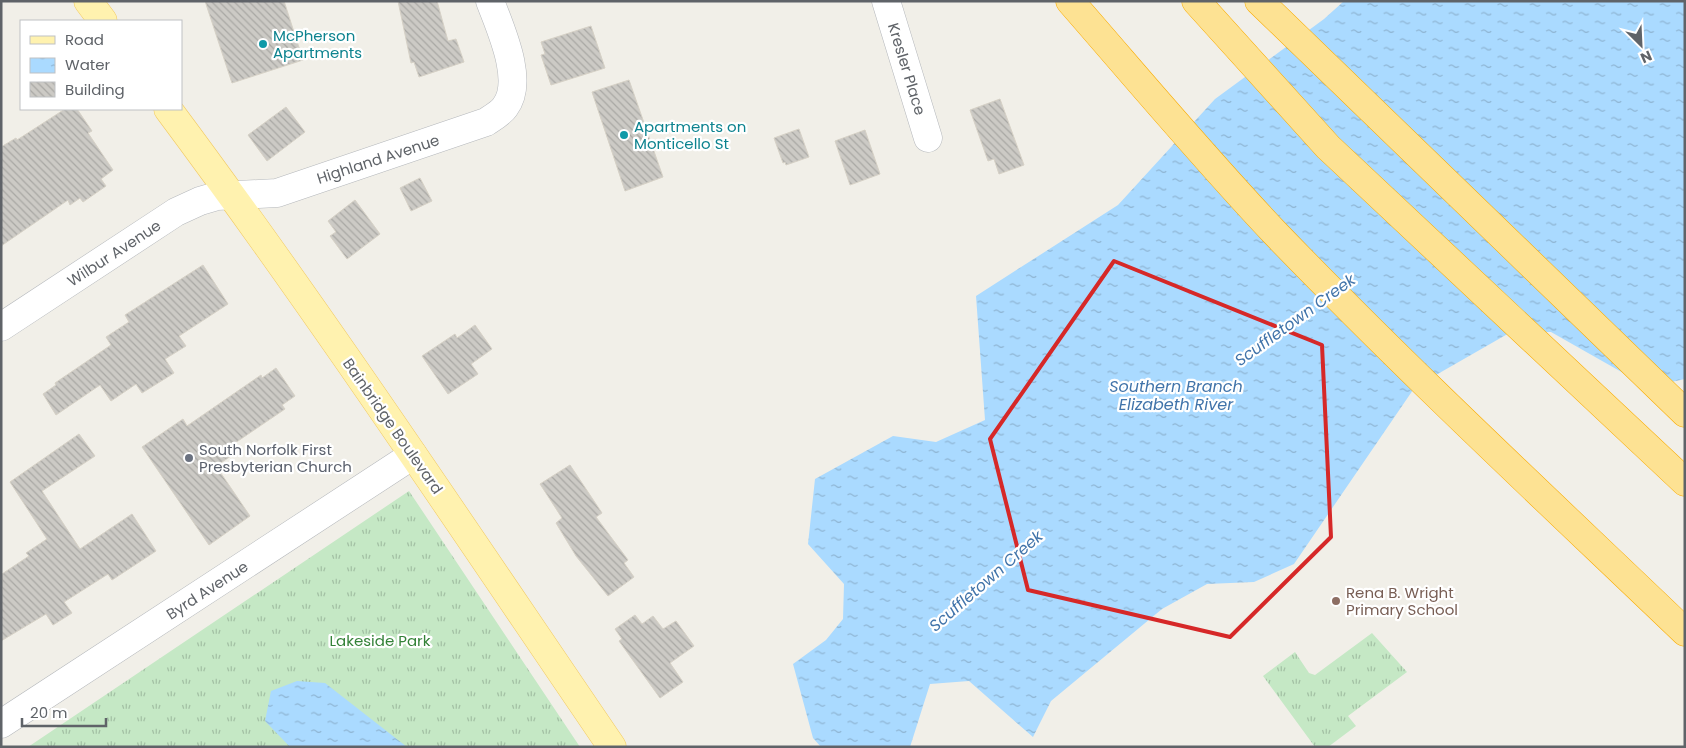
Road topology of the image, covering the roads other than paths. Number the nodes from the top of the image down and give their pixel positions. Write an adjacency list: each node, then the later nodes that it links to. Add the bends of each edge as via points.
1 (88, 1): 7 (main road)
2 (490, 1): 10 (street, Highland Avenue, via 508,52 512,78 505,107 486,122 277,193)
3 (886, 1): 9 (street, Kresler Place)
4 (1070, 1): 15 (highway, via 1276,234 1378,337)
5 (1196, 1): 14 (highway, via 1328,147)
6 (1259, 1): 12 (highway)
7 (102, 20)
8 (169, 110): 10 (main road, Bainbridge Boulevard)
9 (928, 138)
10 (233, 196): 11 (street, Wilbur Avenue, via 217,196 176,212); 13 (main road, Bainbridge Boulevard)
11 (1, 327)
12 (1685, 413)
13 (413, 455): 16 (street, Byrd Avenue); 17 (main road, Bainbridge Boulevard)
14 (1685, 482)
15 (1685, 632)
16 (1, 724)
17 (612, 747)

